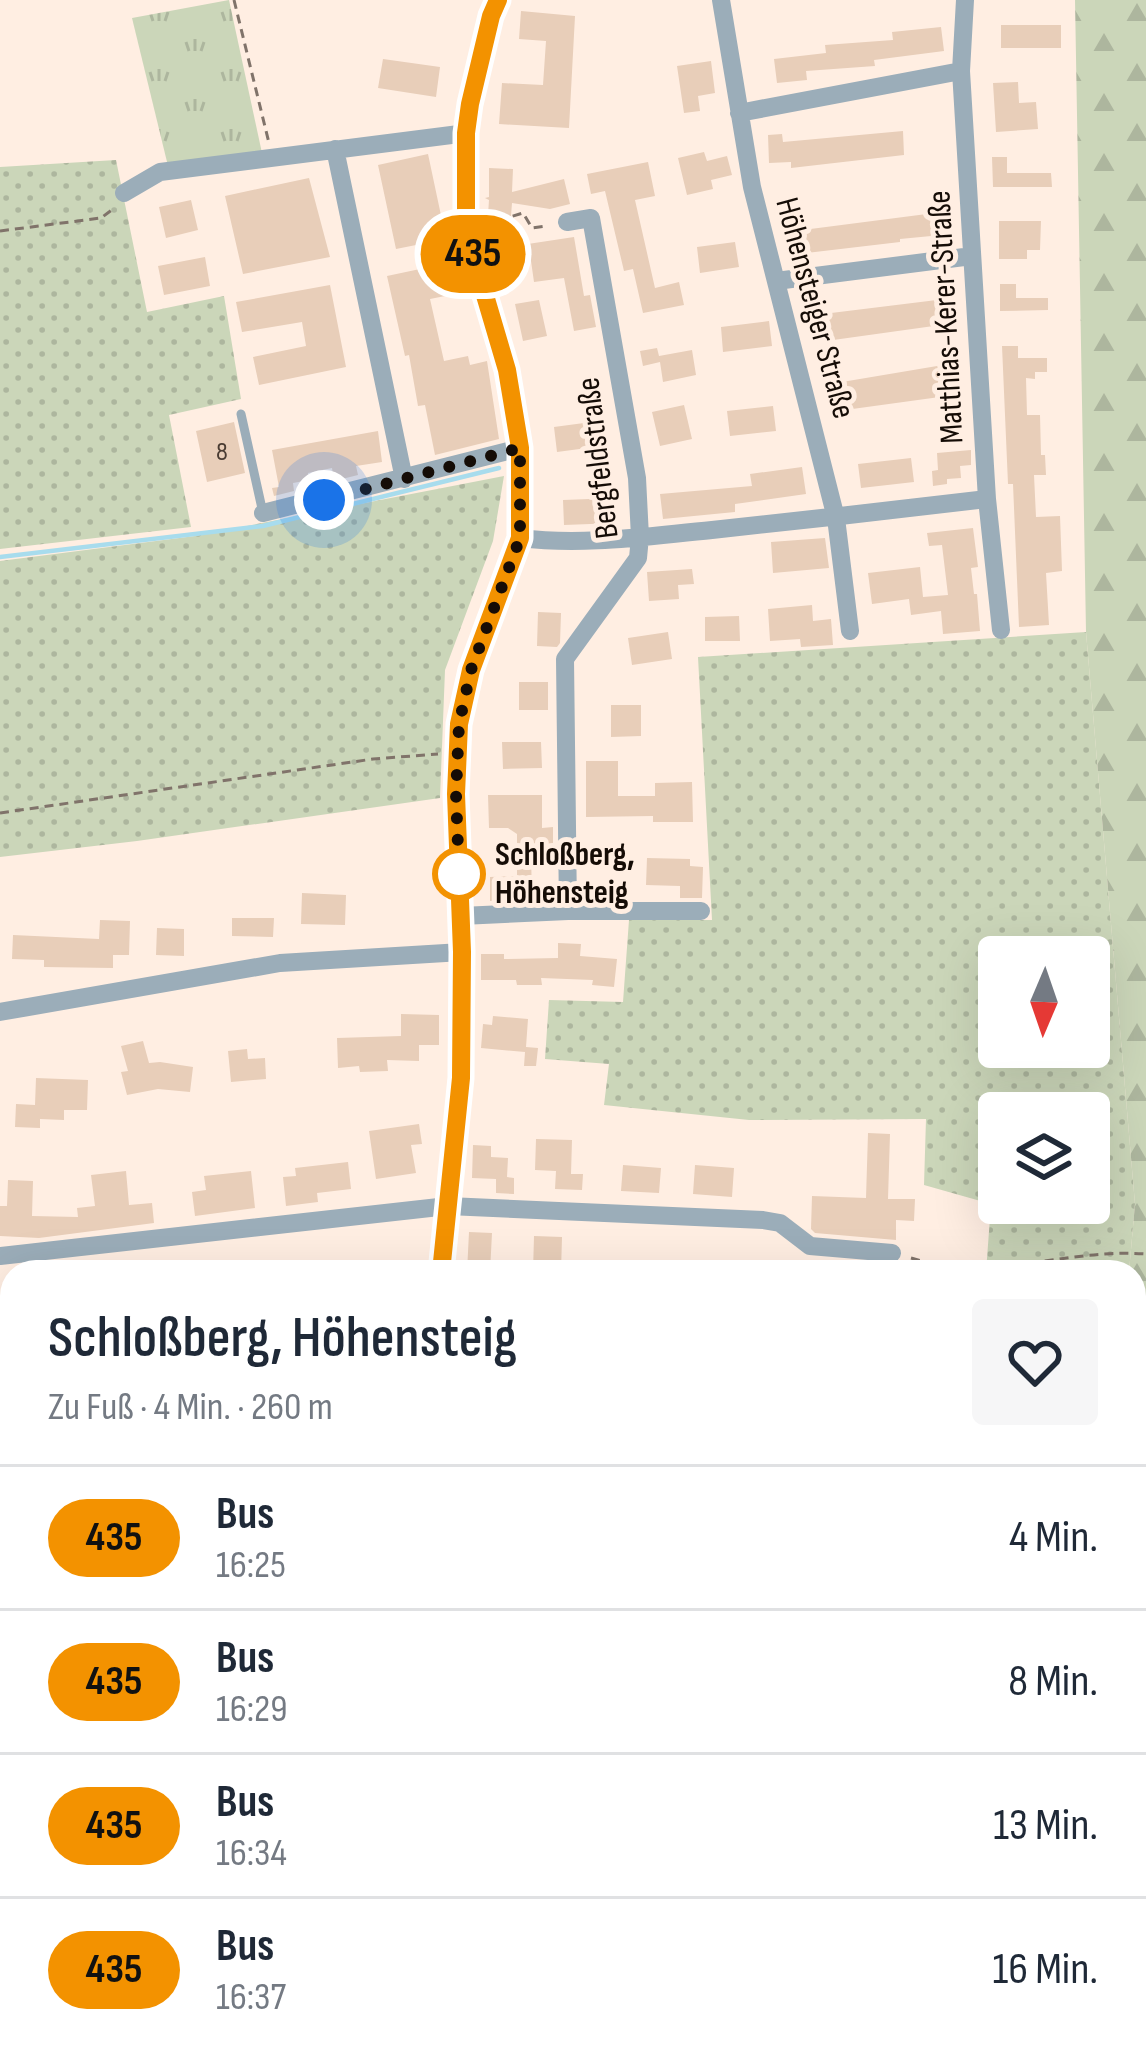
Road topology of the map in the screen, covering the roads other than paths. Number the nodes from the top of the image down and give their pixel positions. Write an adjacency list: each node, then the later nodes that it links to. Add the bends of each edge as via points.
1 (498, 0): 6 (street)
2 (721, 0): 5 (street, Höhensteiger Straße)
3 (964, 0): 4 (street, Matthias-Kerer-Straße)
4 (961, 71): 5 (street); 10 (street, Matthias-Kerer-Straße)
5 (739, 113): 11 (street, Höhensteiger Straße)
6 (466, 133): 7 (street); 13 (street, via 466,231 507,370)
7 (335, 149): 8 (street, via 160,172); 14 (street)
8 (124, 193)
9 (567, 222): 18 (street, Bergfeldstraße, via 591,218)
10 (972, 256): 11 (street); 15 (street, Matthias-Kerer-Straße)
11 (776, 281): 17 (street, Höhensteiger Straße)
12 (242, 414): 16 (lane)
13 (520, 448): 14 (street); 19 (street)
14 (404, 479): 16 (street)
15 (986, 499): 17 (street); 20 (street, Matthias-Kerer-Straße)
16 (263, 513)
17 (836, 518): 18 (street); 21 (street, Höhensteiger Straße)
18 (640, 537): 19 (street, via 562,544); 22 (street, Bergfeldstraße, via 638,558 566,659)
19 (520, 538): 24 (street, via 459,724)
20 (1001, 630)
21 (850, 631)
22 (568, 911): 23 (street); 24 (street)
23 (701, 911)
24 (461, 916): 25 (street)
25 (462, 952): 26 (street, via 280,963); 27 (street)
26 (0, 1012)
27 (448, 1206): 28 (street, via 763,1220 810,1246); 29 (street); 30 (street)
28 (892, 1252)
29 (0, 1256)
30 (442, 1260)

